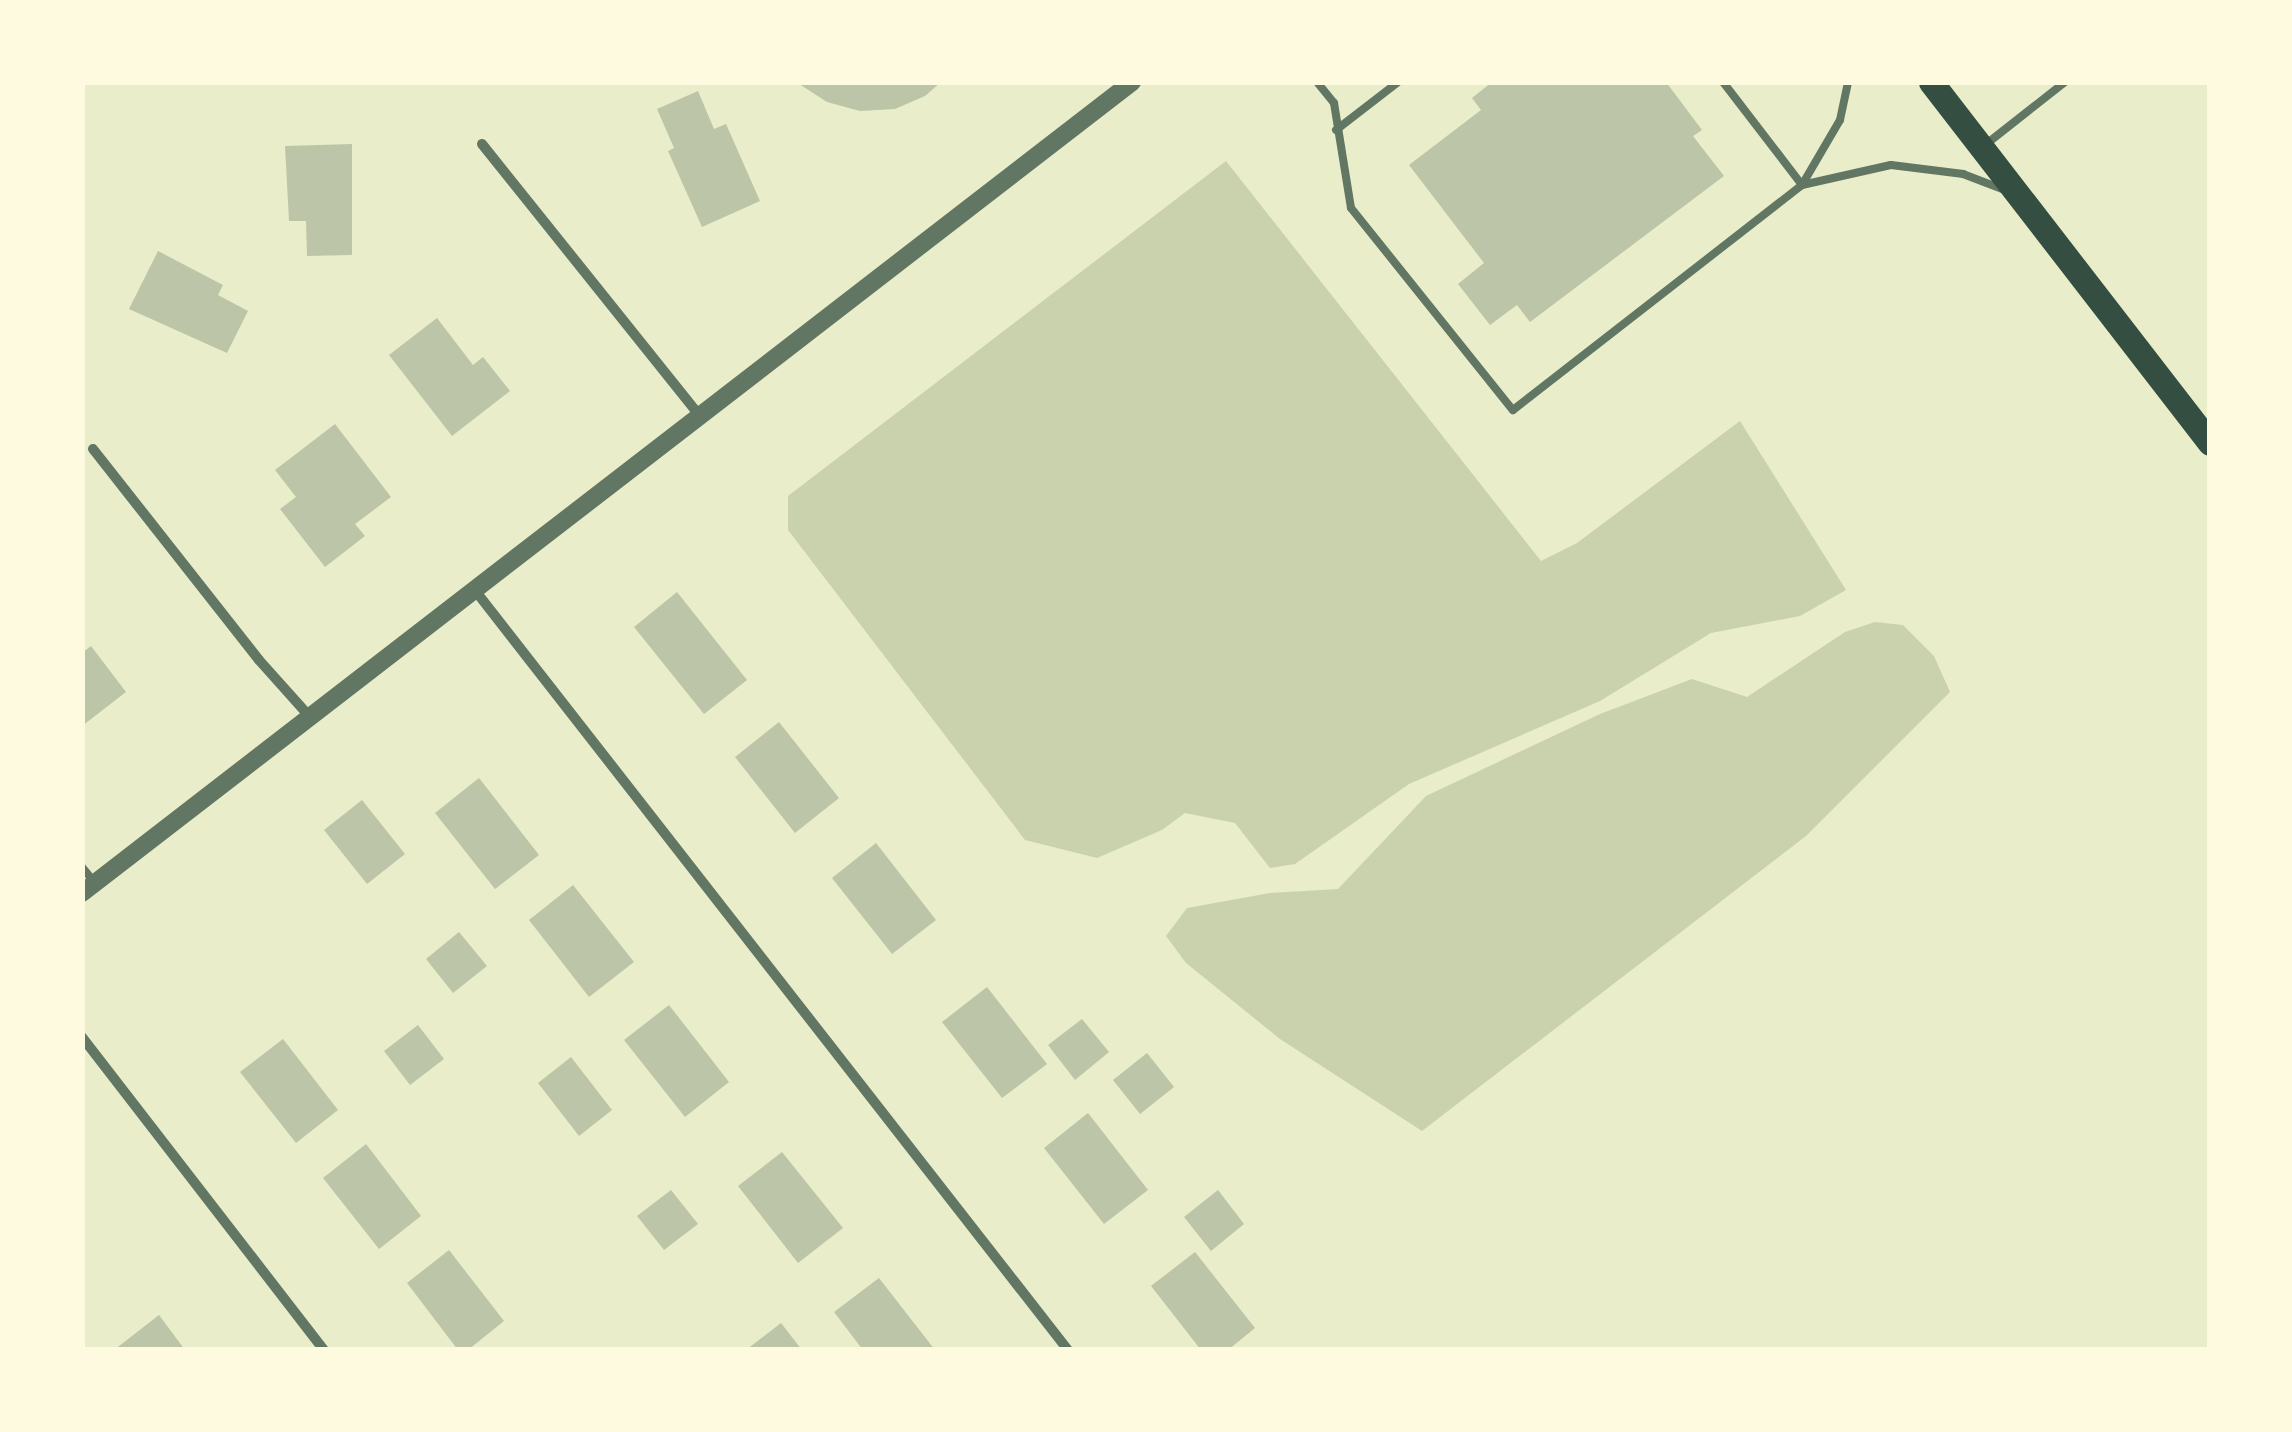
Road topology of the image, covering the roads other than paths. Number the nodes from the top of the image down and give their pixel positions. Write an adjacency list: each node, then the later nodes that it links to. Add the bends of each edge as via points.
1 (1132, 82): 13 (street)
2 (1317, 82): 8 (lane, via 1334,103)
3 (1398, 82): 8 (lane)
4 (1723, 82): 11 (lane)
5 (1848, 82): 11 (lane, via 1840,120)
6 (1931, 82): 10 (main road)
7 (2066, 82): 10 (lane)
8 (1336, 130): 11 (lane, via 1351,208 1513,410)
9 (482, 144): 13 (street)
10 (1981, 148): 12 (main road)
11 (1802, 185): 12 (lane, via 1891,165 1963,174)
12 (2017, 194): 14 (main road)
13 (699, 415): 16 (street)
14 (2210, 443)
15 (94, 449): 17 (street, via 258,660)
16 (474, 589): 17 (street); 22 (street)
17 (310, 716): 19 (street)
18 (82, 868): 19 (lane)
19 (89, 888)
20 (82, 1037): 21 (street)
21 (324, 1350)
22 (1068, 1350)

